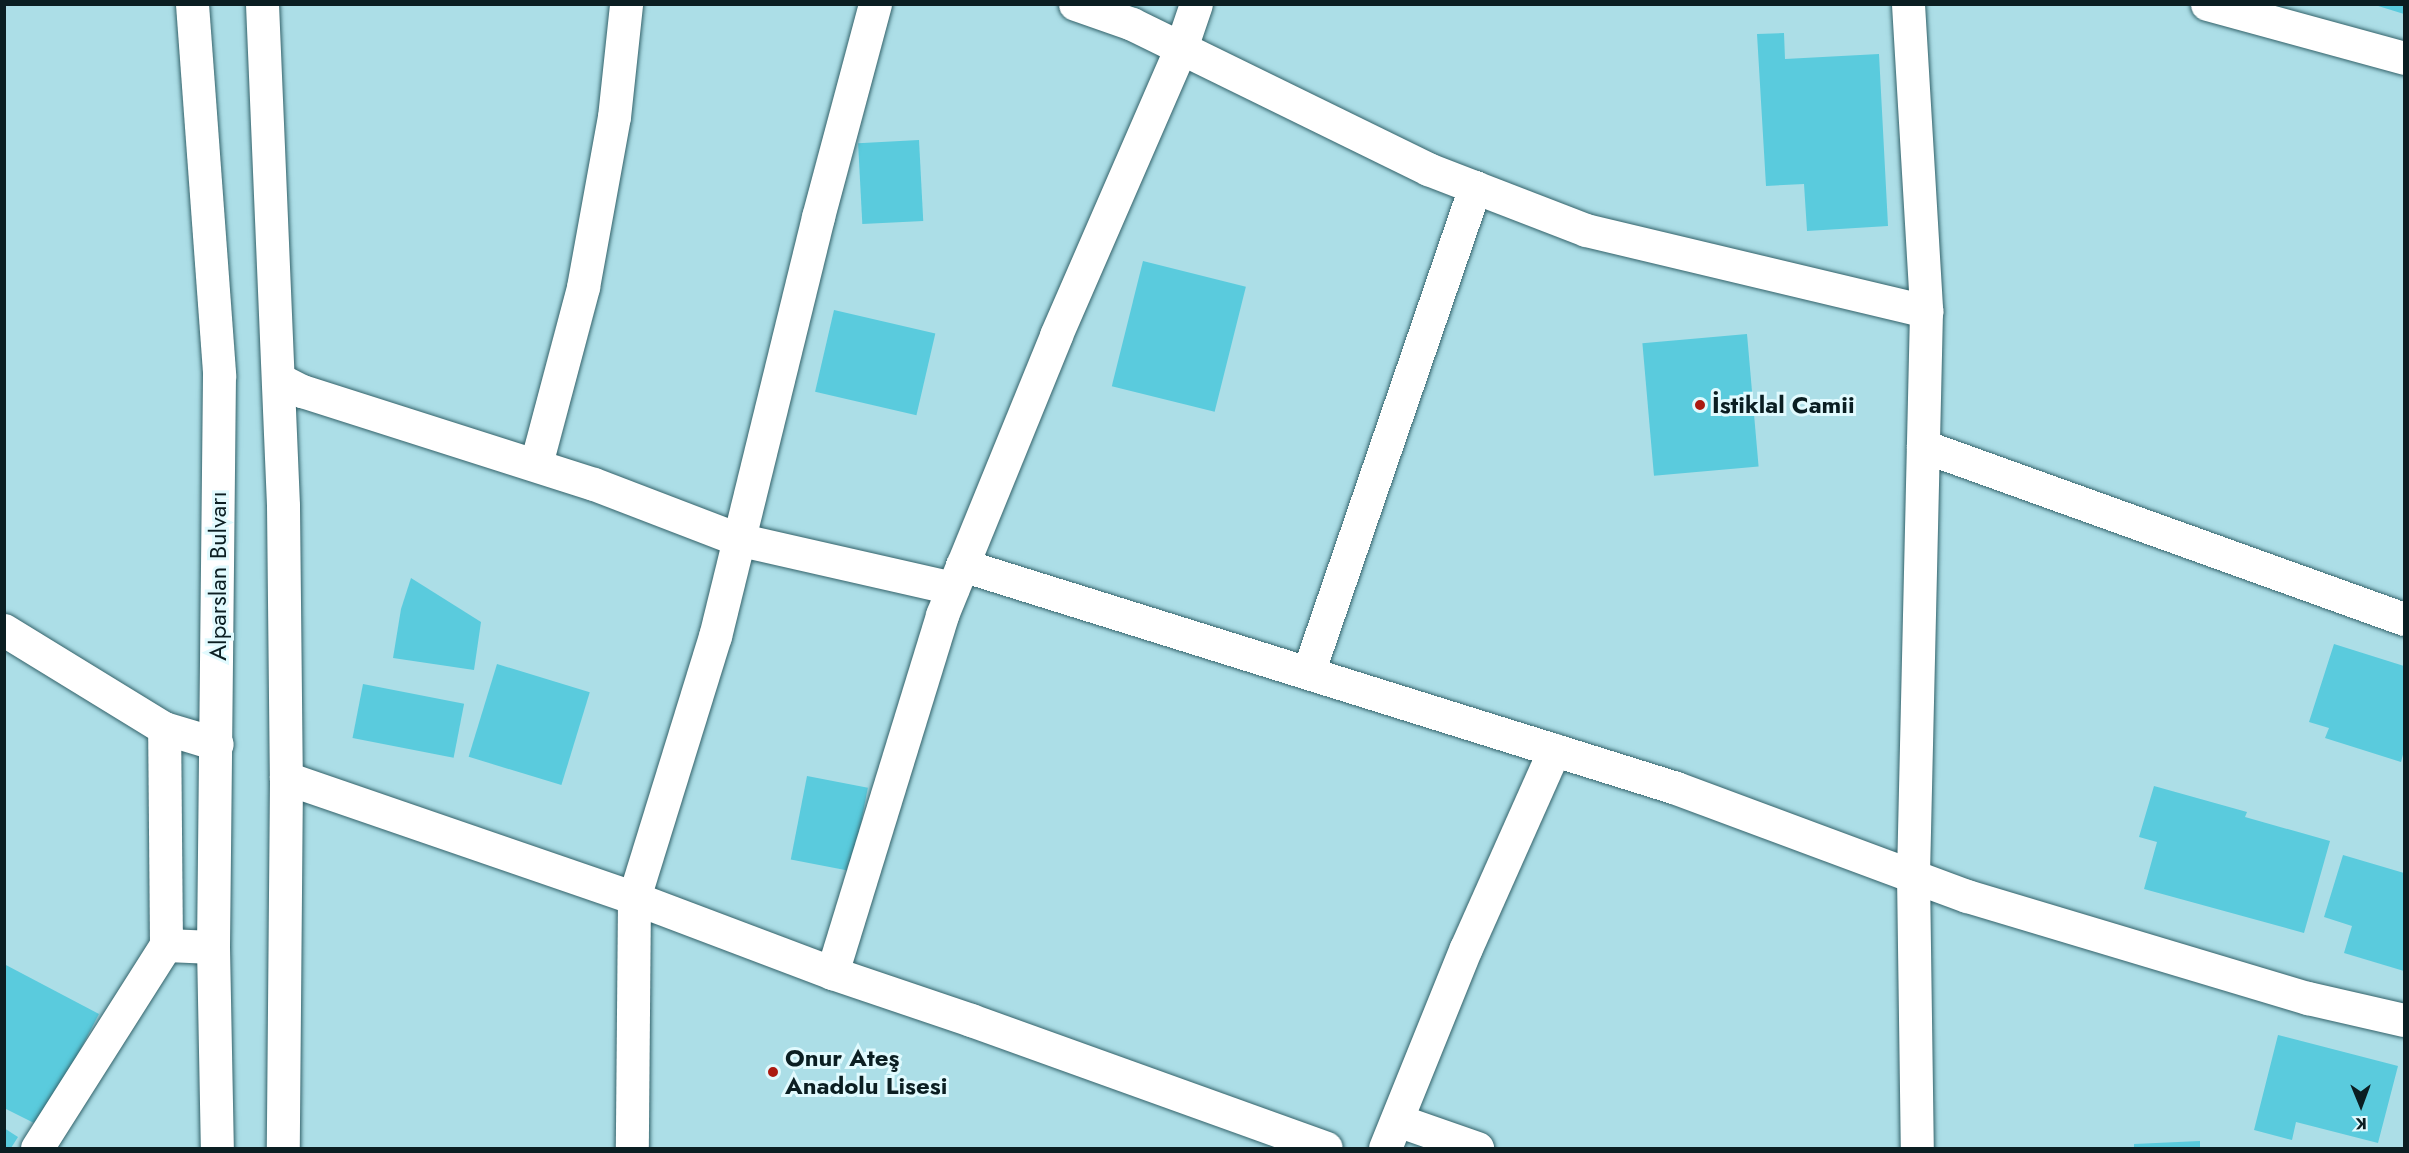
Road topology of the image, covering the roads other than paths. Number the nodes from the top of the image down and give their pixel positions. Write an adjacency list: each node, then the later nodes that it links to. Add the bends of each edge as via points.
1 (192, 4): 22 (street, Alparslan Bulvarı, via 219,375)
2 (262, 4): 13 (street)
3 (626, 4): 15 (street, via 614,117 583,288)
4 (875, 4): 16 (street)
5 (1075, 4): 9 (street, via 1132,24)
6 (1196, 4): 9 (street)
7 (1908, 4): 12 (street)
8 (2207, 4): 10 (street)
9 (1181, 48): 11 (street, via 1428,169); 17 (street, via 1056,335)
10 (2404, 58)
11 (1475, 187): 12 (street, via 1586,230); 20 (street)
12 (1926, 312): 14 (street)
13 (278, 379): 15 (street, via 302,391); 24 (street, via 284,507)
14 (1923, 446): 18 (street); 25 (street)
15 (536, 464): 16 (street)
16 (737, 539): 17 (street); 26 (street, via 715,636)
17 (957, 577): 20 (street); 29 (street, via 938,626)
18 (2404, 619)
19 (4, 630): 21 (street)
20 (1308, 673): 23 (street)
21 (164, 728): 22 (street); 27 (street)
22 (217, 744): 28 (street, Alparslan Bulvarı)
23 (1554, 750): 25 (street, via 1676,788); 31 (street, via 1466,948)
24 (286, 778): 26 (street); 34 (street)
25 (1913, 875): 30 (street, via 1967,896 2308,998); 38 (street)
26 (634, 898): 29 (street); 35 (street)
27 (166, 945): 28 (street); 32 (street)
28 (213, 947): 33 (street, Alparslan Bulvarı)
29 (832, 973): 36 (street)
30 (2404, 1020)
31 (1391, 1134): 37 (street)
32 (37, 1149)
33 (217, 1149)
34 (283, 1149)
35 (632, 1149)
36 (1326, 1149)
37 (1477, 1149)
38 (1917, 1149)

